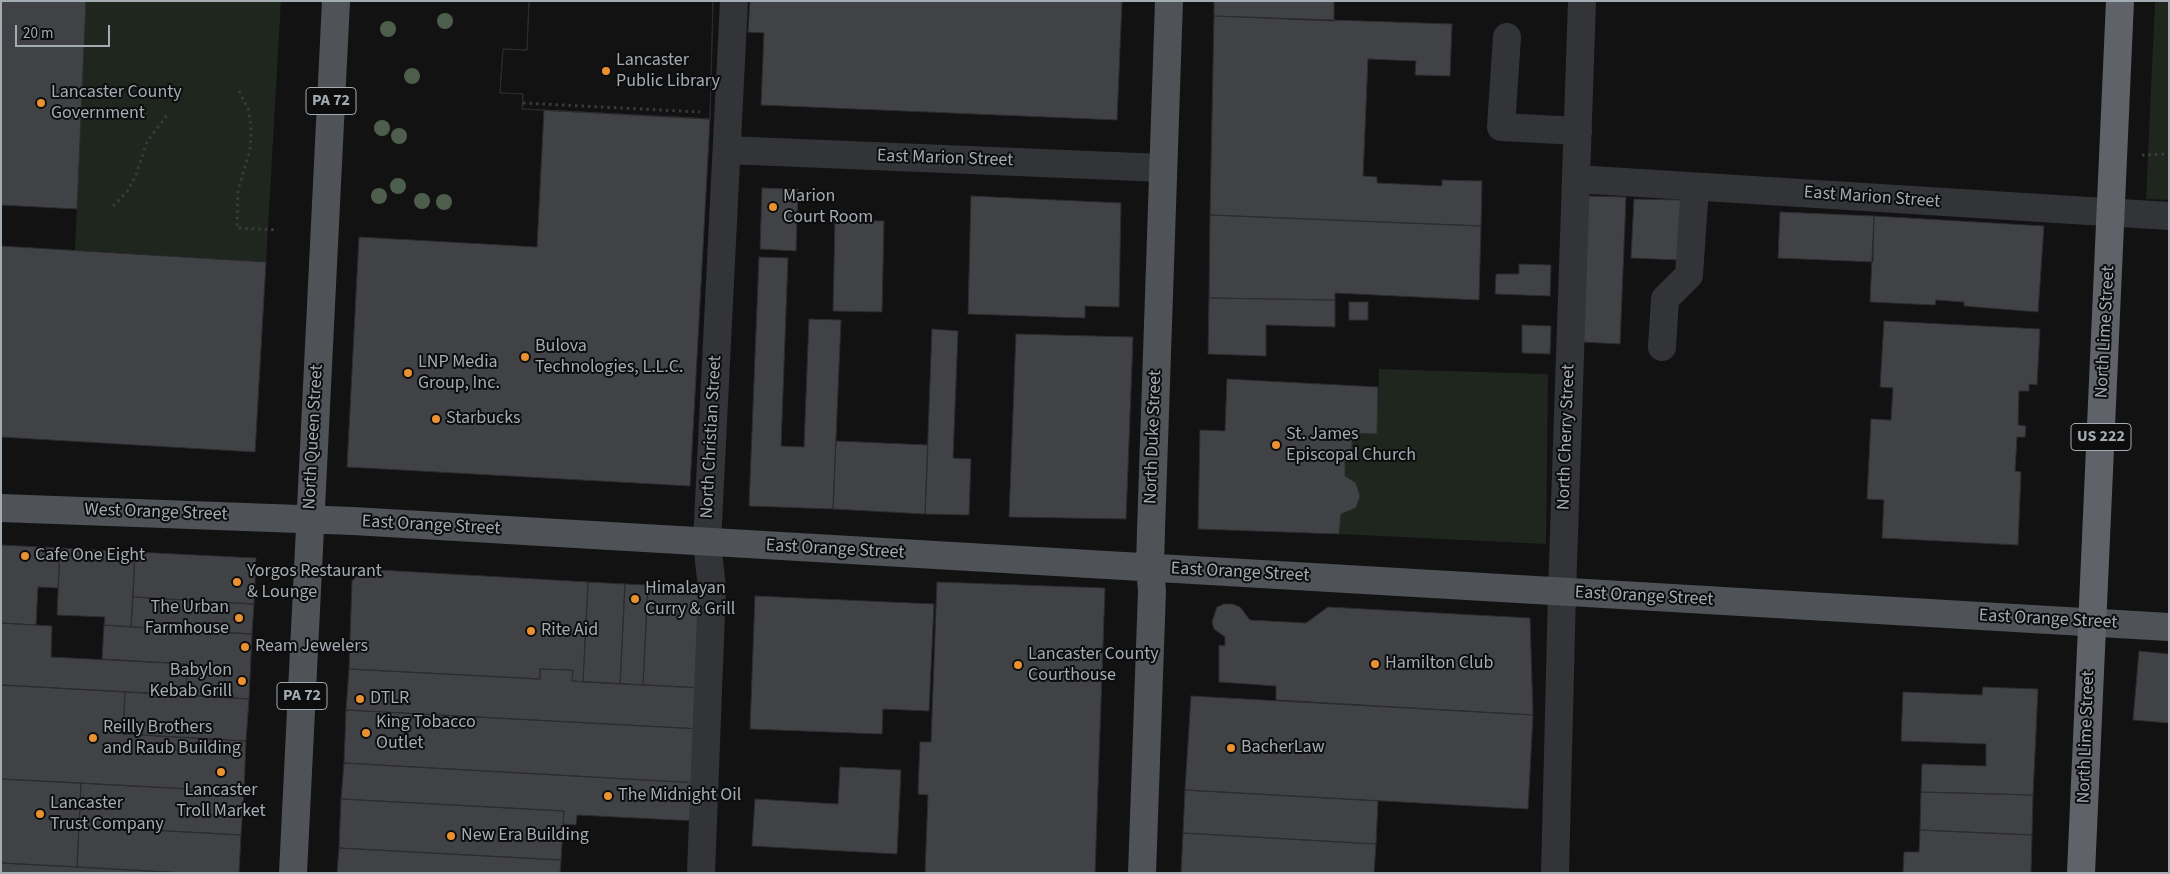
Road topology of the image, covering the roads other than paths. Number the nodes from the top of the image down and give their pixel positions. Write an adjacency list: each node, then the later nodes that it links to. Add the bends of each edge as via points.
1 (336, 1): 16 (main road, North Queen Street / PA 72)
2 (734, 1): 8 (street, North Christian Street)
3 (1169, 1): 9 (main road, North Duke Street)
4 (1582, 1): 7 (street, North Cherry Street)
5 (2120, 1): 12 (highway, North Lime Street / US 222)
6 (1507, 37): 7 (street, via 1501,127)
7 (1578, 131): 10 (street, North Cherry Street)
8 (727, 150): 9 (street, East Marion Street); 17 (street, North Christian Street)
9 (1163, 168): 18 (main road, North Duke Street)
10 (1576, 179): 11 (street, East Marion Street); 19 (street, North Cherry Street)
11 (1695, 187): 12 (street, East Marion Street); 14 (street, via 1689,275 1665,299)
12 (2112, 213): 13 (street, East Marion Street); 20 (highway, North Lime Street / US 222)
13 (2169, 216)
14 (1662, 347)
15 (1, 508): 16 (main road, West Orange Street)
16 (310, 519): 17 (main road, East Orange Street); 22 (main road, North Queen Street / PA 72)
17 (706, 542): 18 (main road, East Orange Street); 23 (street, North Christian Street, via 712,588)
18 (1150, 568): 19 (main road, East Orange Street); 24 (main road, North Duke Street, via 1152,591)
19 (1562, 592): 20 (main road, East Orange Street); 25 (street, North Cherry Street)
20 (2092, 623): 21 (main road, East Orange Street); 26 (highway, North Lime Street / US 222)
21 (2169, 628)
22 (293, 873)
23 (701, 873)
24 (1142, 873)
25 (1555, 873)
26 (2081, 873)

